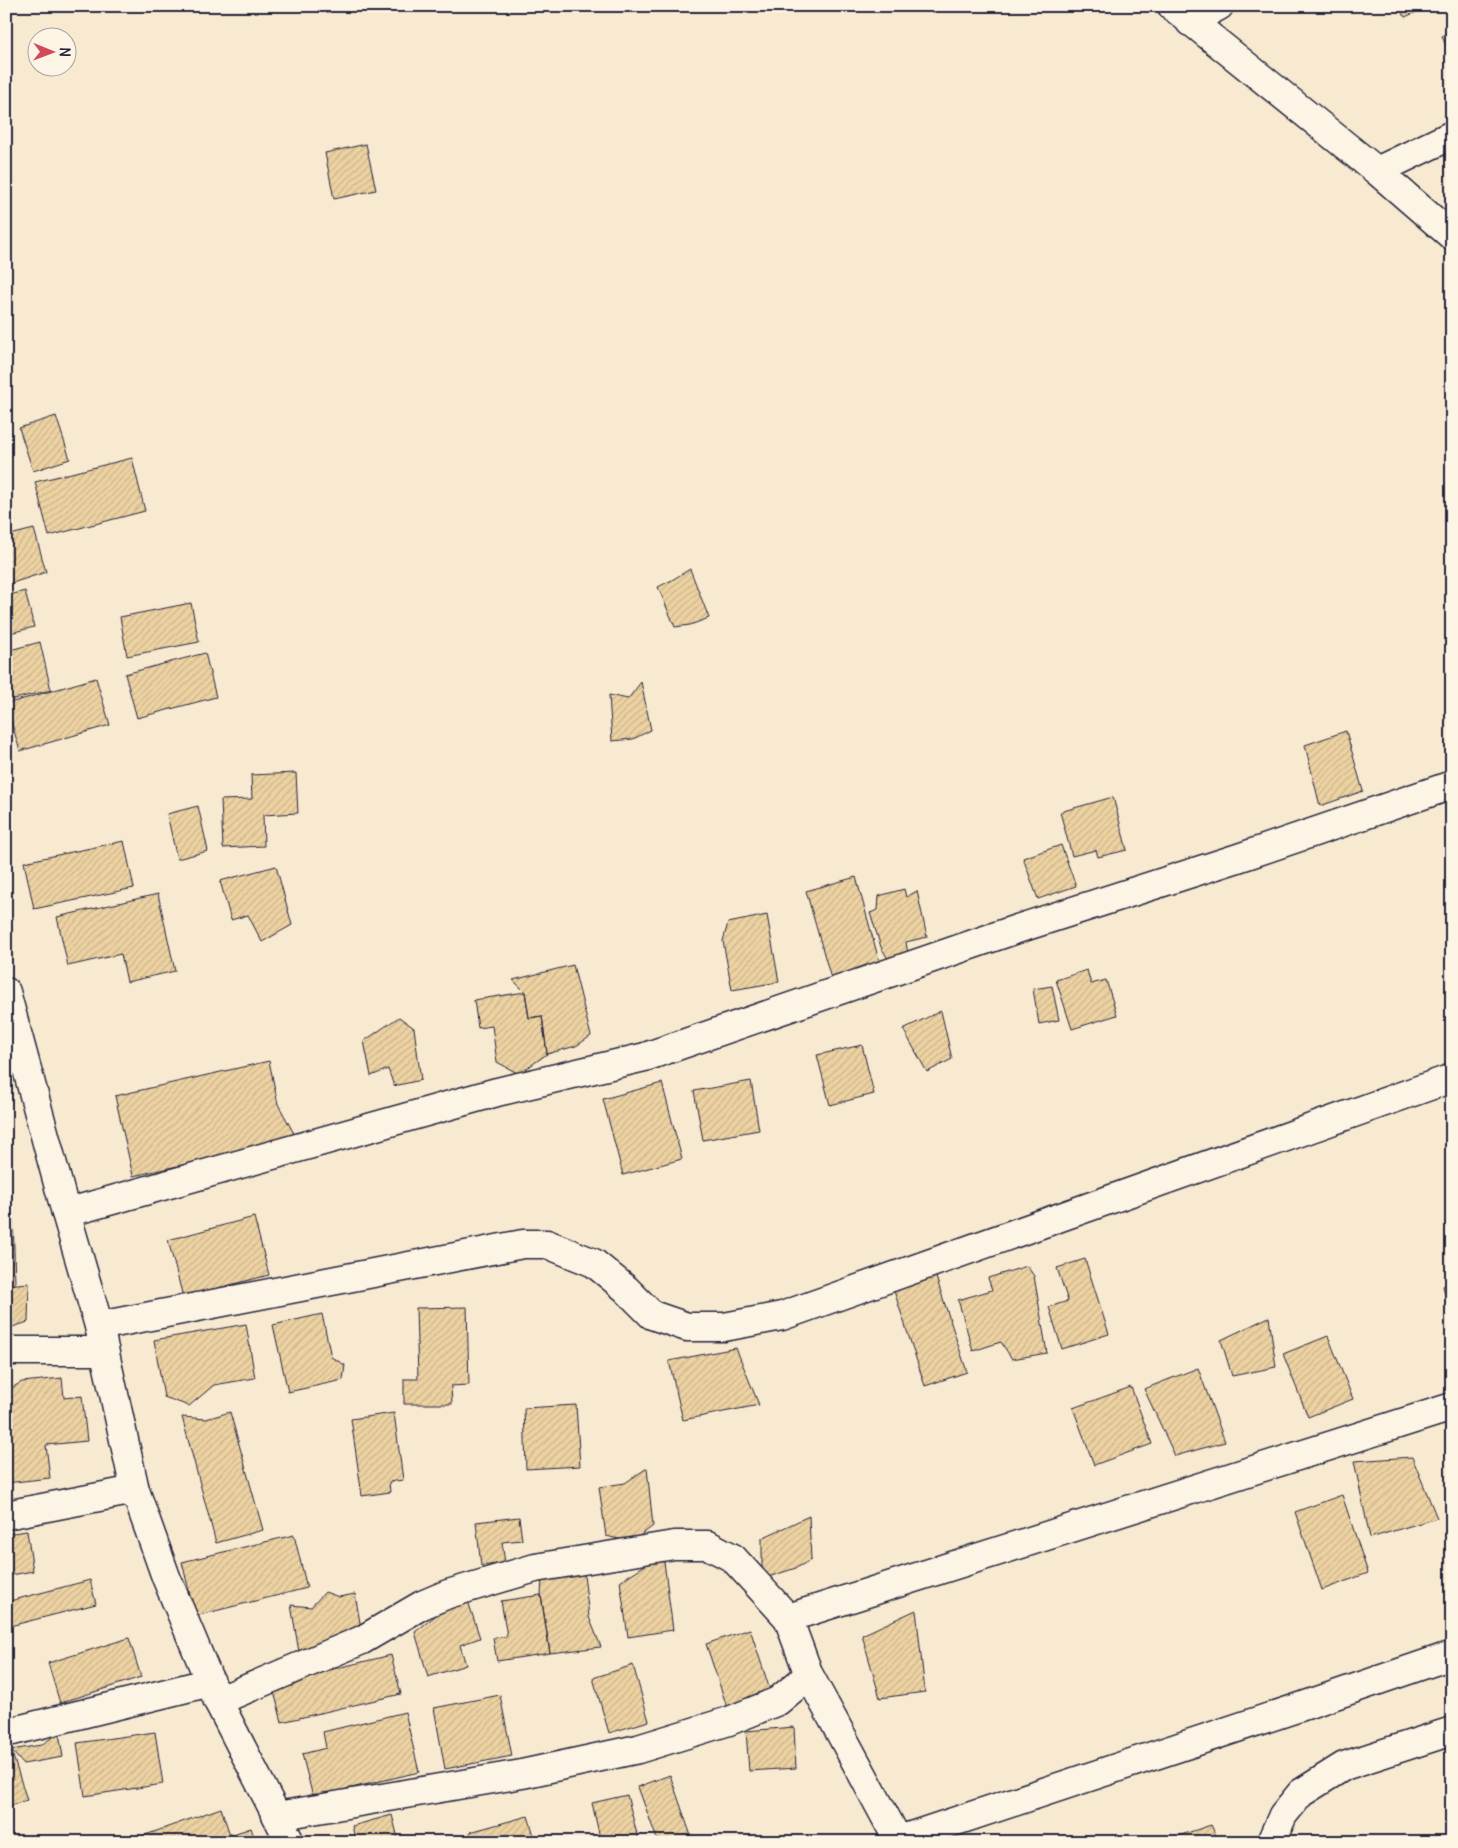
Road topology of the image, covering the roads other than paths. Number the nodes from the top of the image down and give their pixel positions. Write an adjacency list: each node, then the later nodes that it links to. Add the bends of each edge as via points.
1 (1219, 6): 2 (street)
2 (1181, 14): 4 (street)
3 (1452, 135): 4 (street)
4 (1377, 171): 5 (street)
5 (1452, 236)
6 (1452, 785): 9 (street, via 1014,930 646,1057 497,1092)
7 (6, 992): 9 (street)
8 (1452, 1078): 10 (street, via 782,1316 724,1328 687,1327 652,1315 594,1262 547,1244 523,1244)
9 (66, 1214): 10 (street)
10 (101, 1338): 11 (street); 13 (street)
11 (6, 1351)
12 (1452, 1407): 15 (street)
13 (135, 1490): 14 (street); 18 (street, via 166,1578)
14 (6, 1515)
15 (788, 1618): 17 (street); 18 (street, via 733,1558 708,1545 664,1546 535,1568 448,1594 422,1605 362,1640)
16 (1452, 1655): 22 (street)
17 (810, 1675): 21 (street, via 778,1702 638,1749 522,1774); 22 (street)
18 (214, 1692): 20 (street); 21 (street)
19 (1452, 1731): 24 (street, via 1344,1766 1301,1793 1283,1815)
20 (6, 1732)
21 (278, 1816): 23 (street)
22 (899, 1841)
23 (290, 1842)
24 (1271, 1842)

